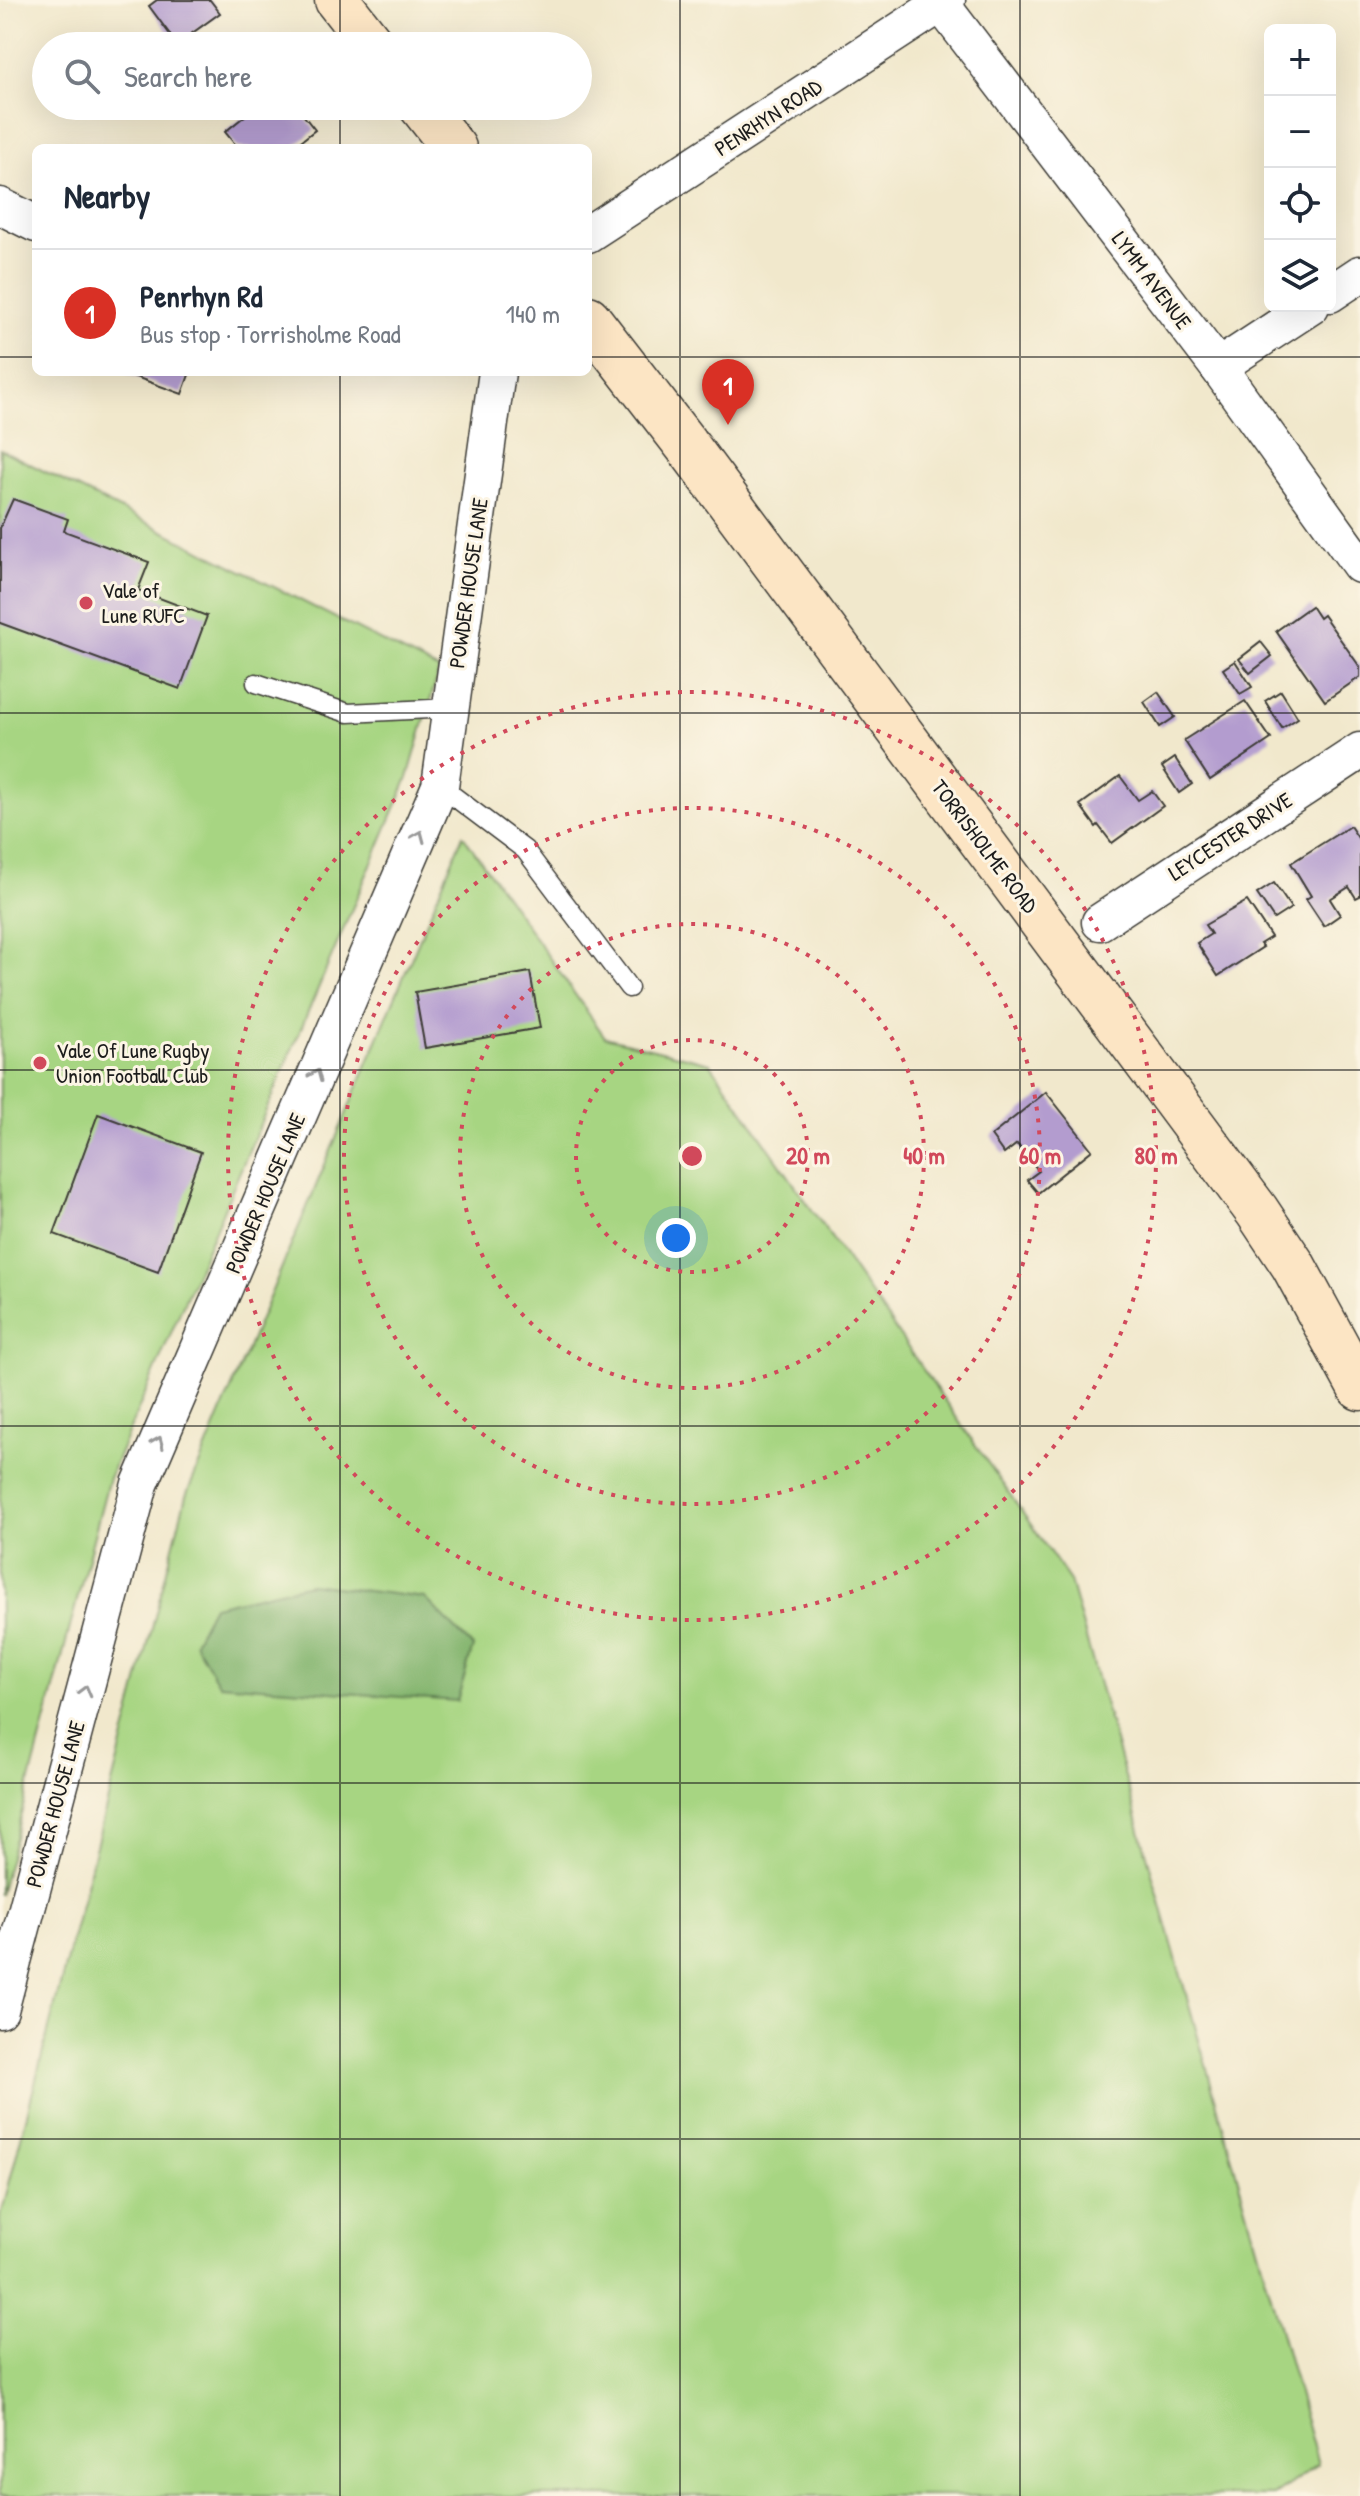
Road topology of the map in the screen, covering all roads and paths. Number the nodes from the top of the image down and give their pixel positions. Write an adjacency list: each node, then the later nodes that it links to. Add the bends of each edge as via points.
1 (337, 0): 3 (main road)
2 (942, 1): 8 (street, PENRHYN ROAD); 13 (street, LYMM AVENUE)
3 (362, 32)
4 (432, 120): 5 (main road)
5 (451, 144)
6 (0, 206): 7 (street)
7 (32, 222)
8 (592, 231)
9 (1360, 274): 10 (street)
10 (1336, 290)
11 (1302, 312): 13 (street)
12 (592, 323): 22 (main road, TORRISHOLME ROAD, via 1257,1211)
13 (1218, 367): 15 (street, LYMM AVENUE)
14 (496, 376): 17 (street, POWDER HOUSE LANE)
15 (1360, 565)
16 (256, 683): 17 (lane, via 348,713)
17 (451, 708): 19 (street, POWDER HOUSE LANE)
18 (1360, 751): 20 (street, LEYCESTER DRIVE)
19 (440, 786): 21 (lane, via 525,850); 23 (street, POWDER HOUSE LANE, one-way to 19, via 140,1484)
20 (1100, 922)
21 (629, 988)
22 (1360, 1388)
23 (0, 2010)

